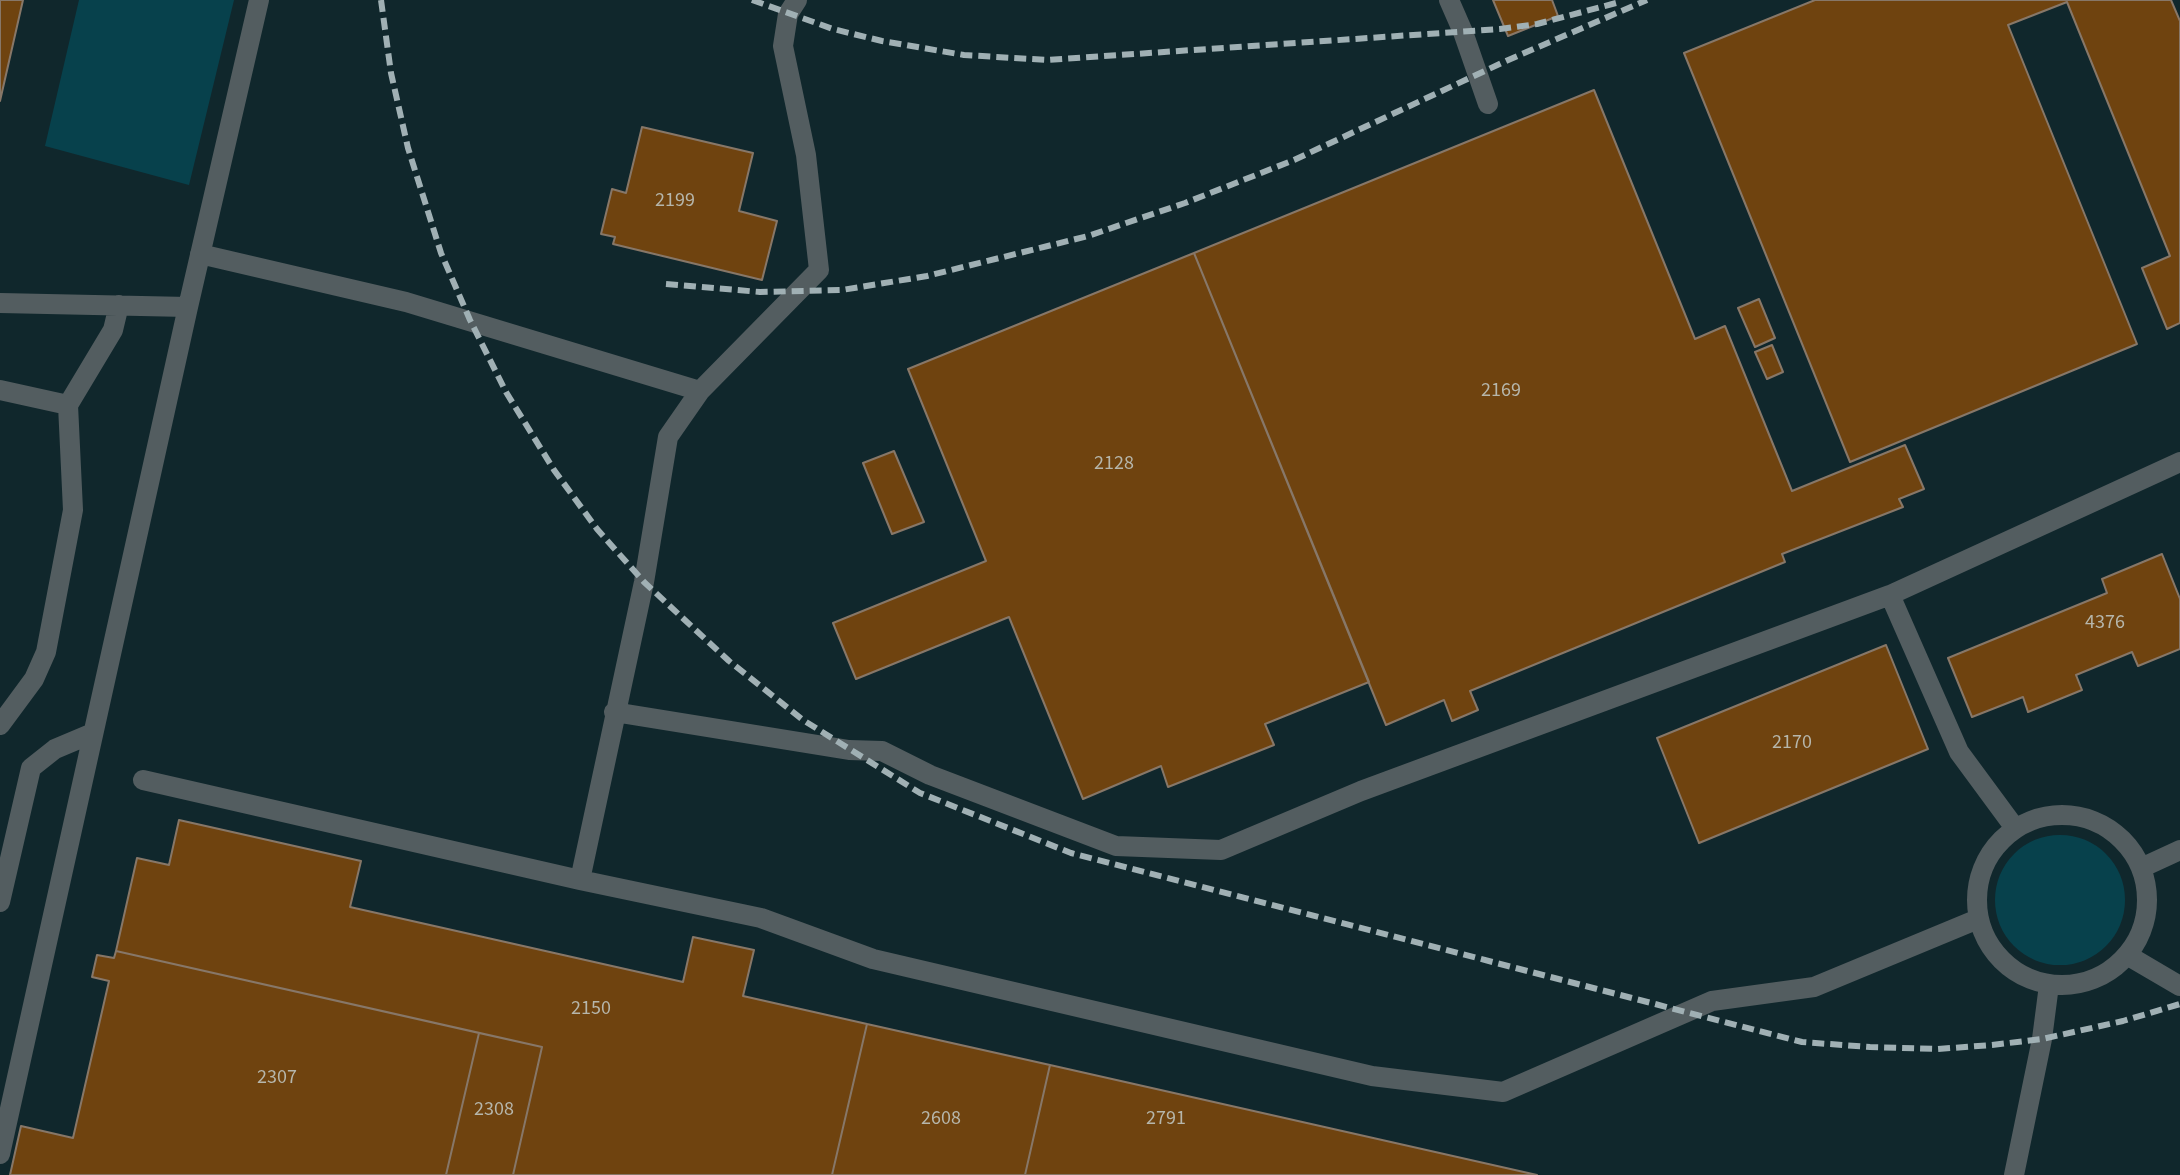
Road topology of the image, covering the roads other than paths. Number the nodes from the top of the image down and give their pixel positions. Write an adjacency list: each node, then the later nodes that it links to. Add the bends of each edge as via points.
1 (259, 0): 5 (lane)
2 (797, 0): 10 (lane, via 788,14 783,46 806,155 819,270)
3 (1449, 0): 4 (lane)
4 (1488, 104)
5 (200, 254): 8 (lane); 10 (lane, via 406,302)
6 (0, 303): 7 (lane)
7 (119, 305): 8 (lane); 11 (lane, via 113,330)
8 (188, 307): 16 (lane)
9 (0, 390): 11 (lane)
10 (700, 391): 14 (lane, via 668,437 644,582)
11 (68, 405): 15 (lane, via 73,510 61,583 46,652 34,679)
12 (2180, 462): 13 (lane)
13 (1890, 595): 14 (lane, via 1361,791 1221,850 1116,846 930,775 882,751); 18 (lane, via 1959,752)
14 (614, 712): 21 (lane)
15 (0, 725)
16 (93, 733): 22 (lane, via 55,749 31,768); 27 (lane)
17 (143, 780): 21 (lane)
18 (2015, 828): 20 (lane, via 2043,816 2073,814 2102,824 2125,842); 23 (lane, via 1982,868 1976,893)
19 (2180, 850): 20 (lane)
20 (2141, 868): 24 (lane, via 2147,898 2143,929)
21 (580, 880): 23 (lane, via 761,918 873,959 1357,1073 1503,1092 1712,1001 1814,987)
22 (0, 902)
23 (1978, 919): 25 (lane, via 2004,963)
24 (2127, 955): 25 (lane, via 2105,974 2078,984); 26 (lane)
25 (2049, 985): 28 (lane)
26 (2180, 986)
27 (0, 1154)
28 (2014, 1175)

